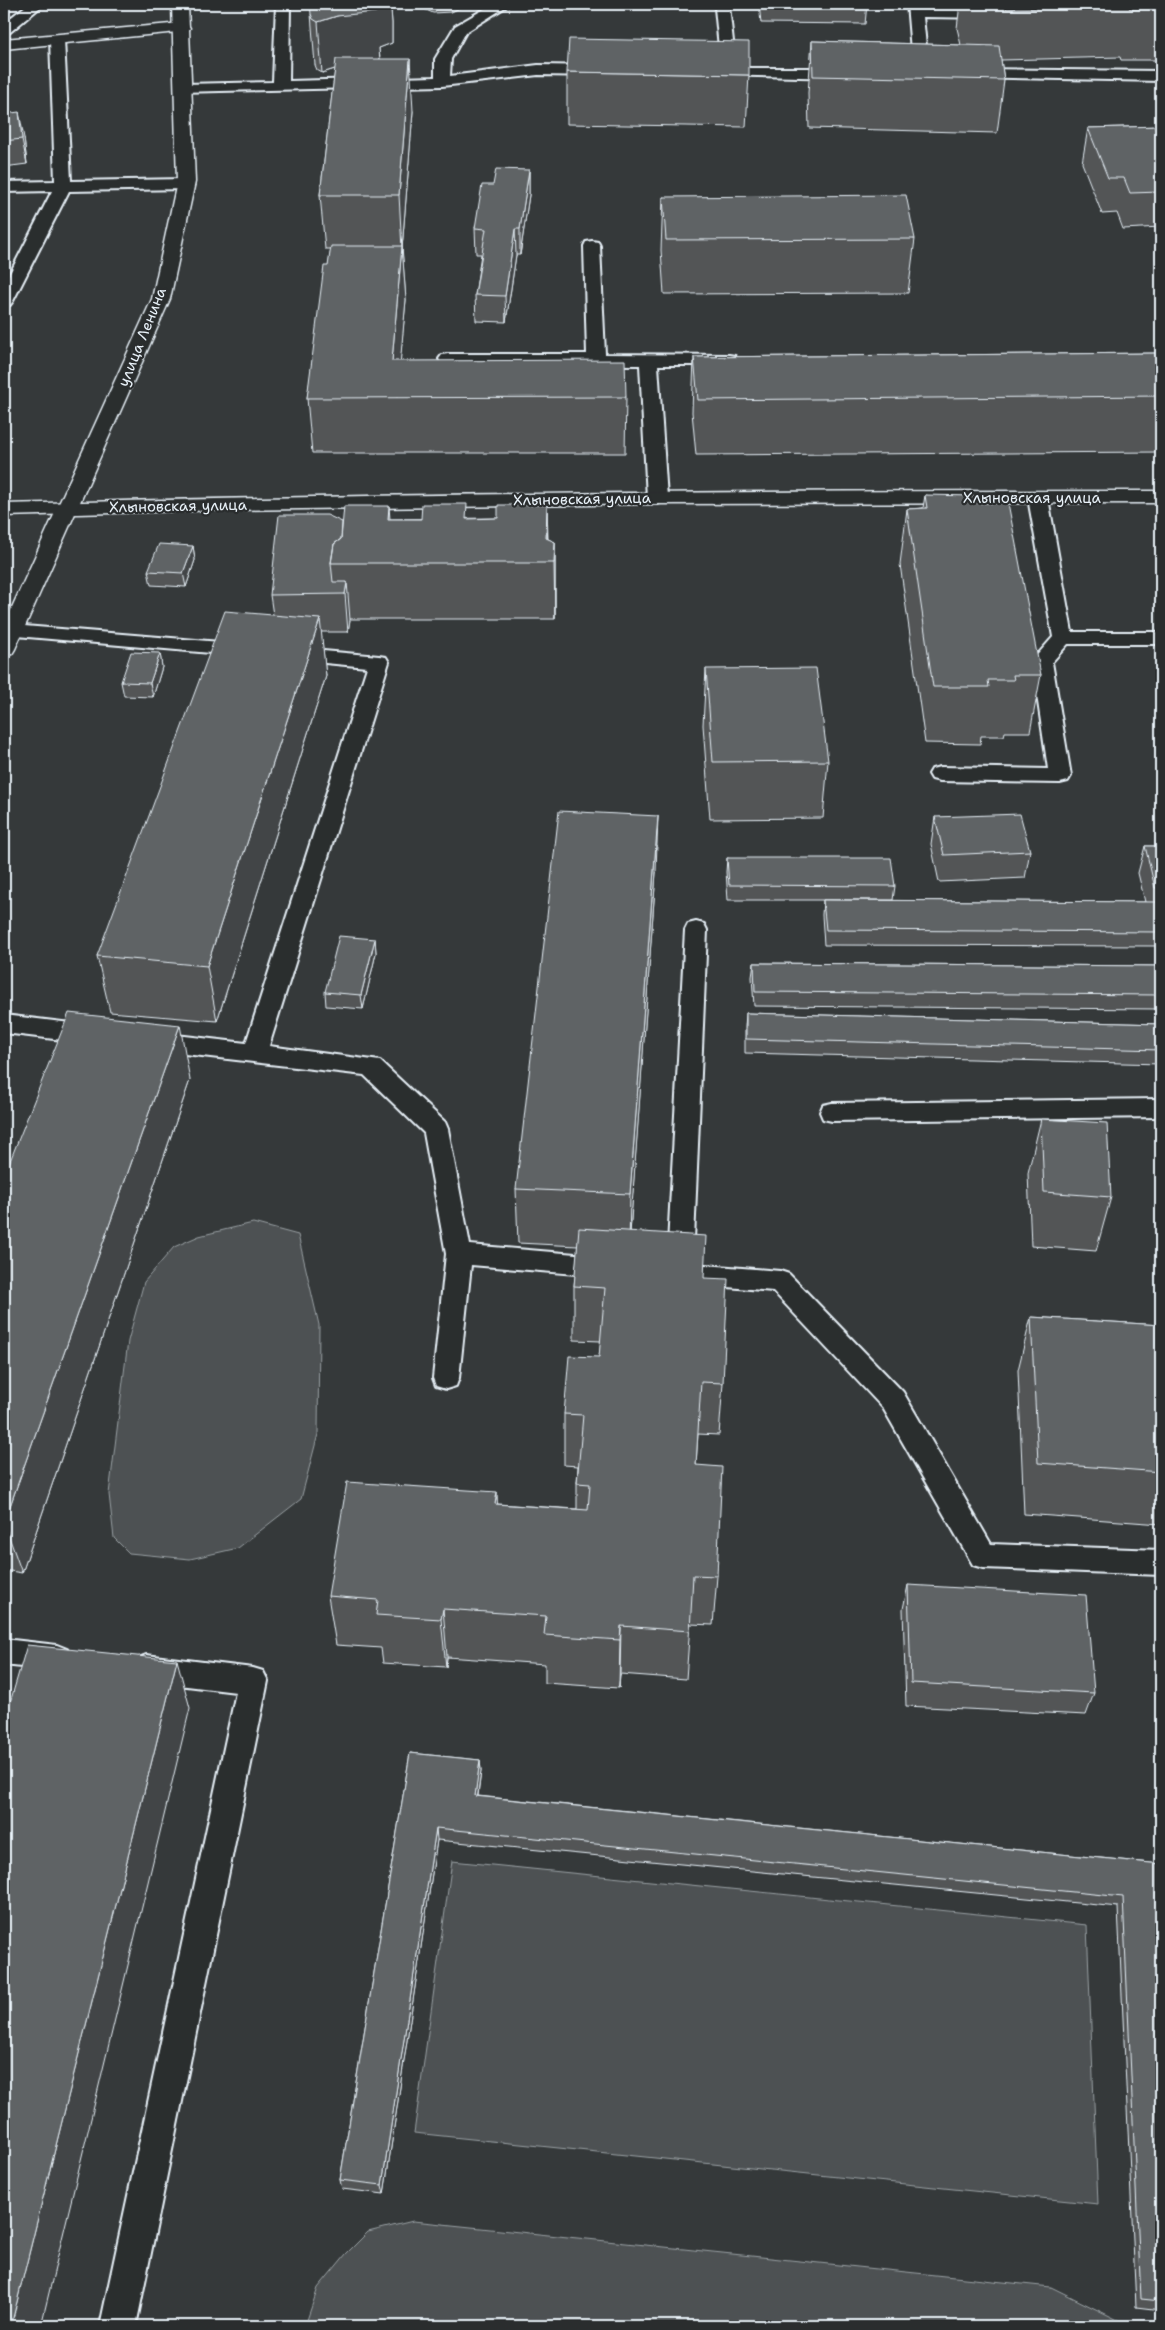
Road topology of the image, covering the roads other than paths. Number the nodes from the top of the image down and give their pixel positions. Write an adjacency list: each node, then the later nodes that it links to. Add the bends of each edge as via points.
1 (37, 4): 9 (lane)
2 (180, 4): 8 (street, улица Ленина)
3 (284, 4): 22 (lane)
4 (503, 4): 21 (lane, via 460,29 443,59)
5 (719, 4): 14 (lane, via 722,6)
6 (915, 9): 7 (lane); 17 (lane)
7 (1004, 14)
8 (182, 28): 10 (street); 23 (street, улица Ленина)
9 (4, 30)
10 (58, 39): 11 (street); 25 (lane)
11 (4, 44)
12 (614, 71): 21 (lane, via 538,70)
13 (700, 72): 14 (lane)
14 (729, 72): 15 (lane)
15 (854, 73)
16 (902, 74): 17 (lane)
17 (921, 74): 18 (lane)
18 (940, 74)
19 (959, 74): 20 (lane)
20 (1161, 76)
21 (442, 81): 22 (lane)
22 (281, 86): 23 (lane)
23 (184, 89): 24 (street, улица Ленина)
24 (186, 184): 25 (lane); 36 (street, улица Ленина, via 161,299)
25 (63, 186): 26 (lane); 28 (lane)
26 (4, 188)
27 (592, 246): 30 (lane)
28 (4, 301)
29 (448, 359): 30 (lane)
30 (596, 360): 31 (lane)
31 (648, 360): 32 (lane); 34 (lane)
32 (748, 360)
33 (1161, 497): 35 (street, Хлыновская улица)
34 (657, 498): 35 (street, Хлыновская улица); 36 (street, Хлыновская улица)
35 (1038, 498): 38 (lane)
36 (69, 508): 37 (street, Хлыновская улица); 40 (street, улица Ленина)
37 (4, 510)
38 (1064, 638): 39 (lane); 41 (lane, via 1042,661 1060,776)
39 (1161, 638)
40 (8, 640): 44 (lane, via 267,652 379,662)
41 (940, 774)
42 (696, 930): 48 (lane)
43 (4, 1024): 44 (lane)
44 (255, 1053): 47 (lane, via 371,1067 436,1129)
45 (1161, 1108): 46 (lane)
46 (832, 1112)
47 (459, 1254): 48 (lane); 49 (lane)
48 (680, 1272): 50 (lane, via 780,1280 893,1400 983,1556)
49 (446, 1378)
50 (1161, 1563)
51 (4, 1652): 52 (lane)
52 (81, 1661)
53 (119, 1665): 54 (lane, via 254,1681)
54 (118, 2326)

